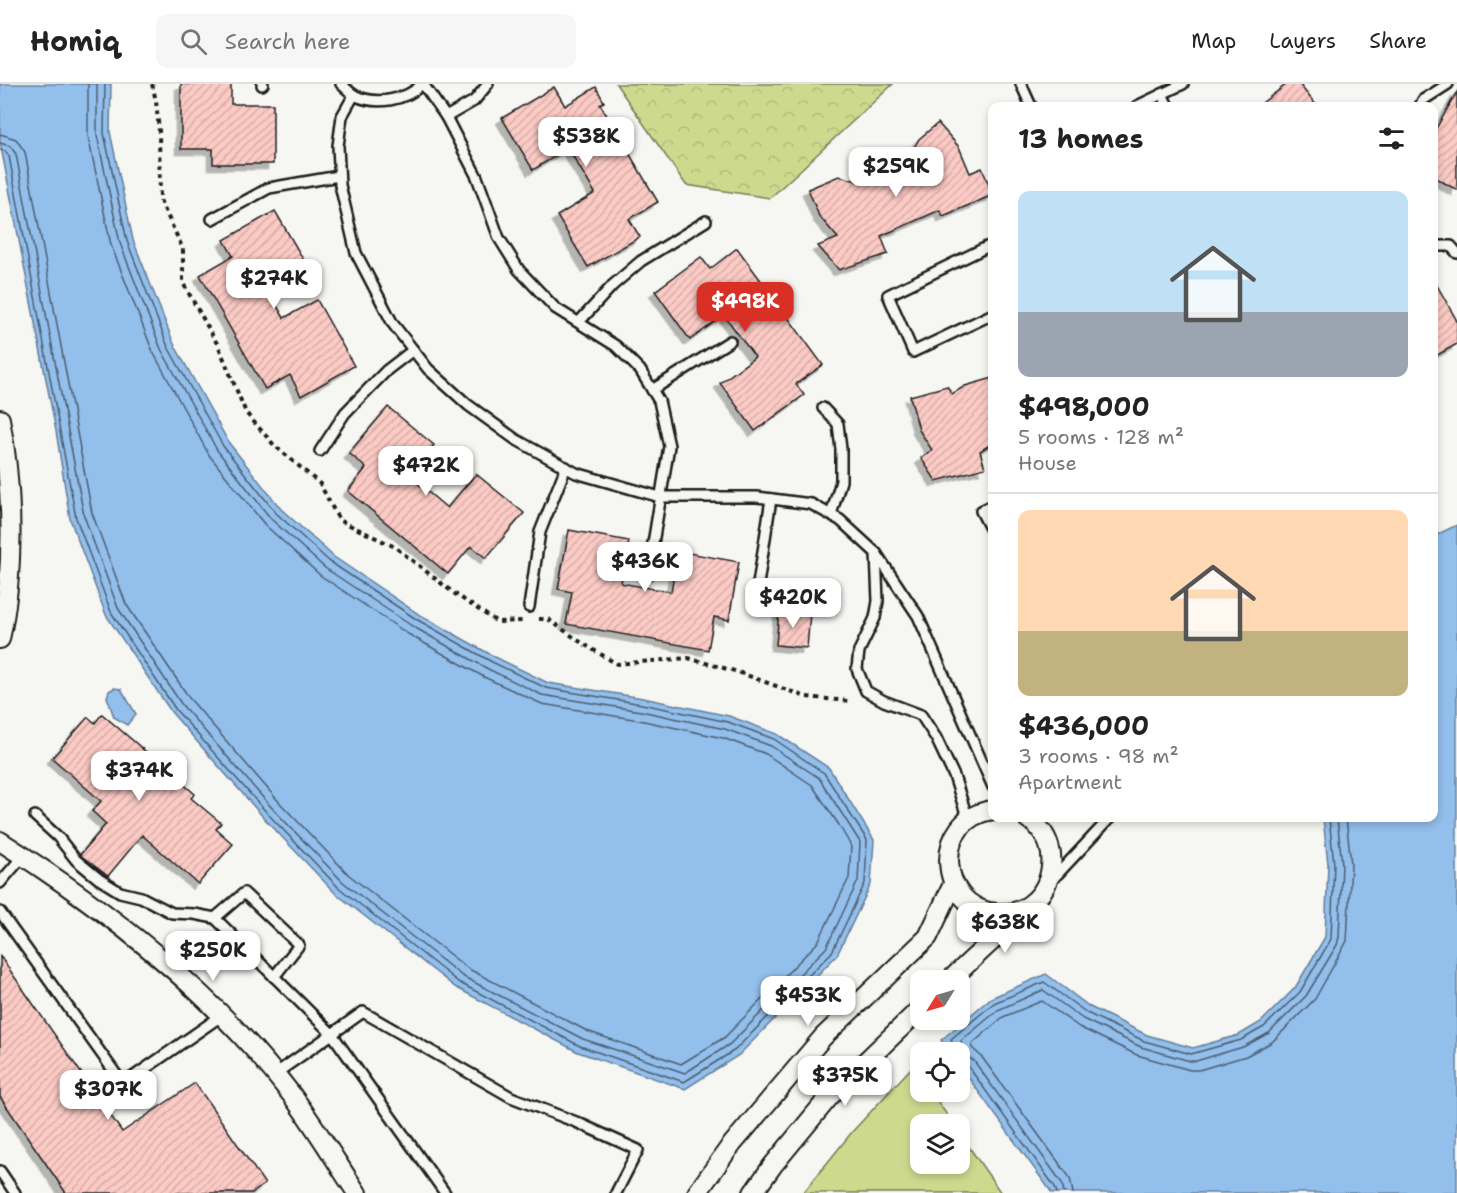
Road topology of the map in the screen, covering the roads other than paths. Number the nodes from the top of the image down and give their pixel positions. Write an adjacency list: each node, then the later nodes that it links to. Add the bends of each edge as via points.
1 (341, 84): 8 (lane)
2 (422, 84): 8 (lane, via 397,99 375,101); 13 (lane)
3 (488, 84): 13 (lane, via 474,101)
4 (1021, 84): 9 (lane)
5 (1183, 84): 7 (lane)
6 (1448, 84): 12 (lane)
7 (1162, 94): 10 (lane); 11 (lane)
8 (354, 95): 14 (lane, via 342,116)
9 (1029, 102)
10 (1145, 102)
11 (1166, 102)
12 (1422, 102)
13 (446, 117): 21 (lane, via 477,177 499,238 519,270 555,308)
14 (339, 176): 15 (lane, via 269,188); 23 (lane, via 356,253 393,324)
15 (212, 219)
16 (706, 221): 21 (lane, via 641,261)
17 (988, 246): 20 (lane, via 888,296 914,352)
18 (1438, 246): 19 (lane, via 1451,246)
19 (1457, 253)
20 (988, 316)
21 (579, 322): 24 (lane, via 616,346 640,370)
22 (730, 341): 24 (lane)
23 (413, 350): 27 (lane, via 345,413); 28 (lane, via 468,405 515,439)
24 (652, 390): 29 (lane, via 659,401 669,446)
25 (823, 408): 32 (lane, via 838,424 840,449 841,481)
26 (0, 419): 38 (street, via 10,535)
27 (320, 451)
28 (566, 467): 29 (lane); 37 (lane, via 540,532)
29 (660, 497): 30 (lane); 35 (lane)
30 (771, 499): 32 (lane, via 811,504); 36 (lane)
31 (988, 508): 33 (lane, via 981,511)
32 (831, 515): 34 (lane)
33 (988, 524)
34 (876, 553): 39 (lane, via 918,616); 42 (lane, via 876,618 859,651 857,669 866,691 921,715 954,776)
35 (648, 574)
36 (755, 604)
37 (529, 607)
38 (0, 639)
39 (988, 776)
40 (988, 811): 42 (street)
41 (35, 816): 51 (lane, via 76,860 120,892 141,897 172,913)
42 (968, 820): 48 (street, via 957,832 950,849 948,867)
43 (1034, 822): 49 (street, via 1047,837 1051,851 1052,868)
44 (1106, 822): 49 (lane)
45 (0, 841): 46 (street)
46 (24, 856): 47 (lane); 54 (street, via 138,939)
47 (0, 883)
48 (953, 884): 49 (street, via 972,904 998,914 1016,911); 63 (street, via 928,937 822,1037 736,1139)
49 (1041, 893): 52 (street)
50 (0, 912): 54 (lane, via 123,1083)
51 (215, 918): 53 (lane); 53 (lane, via 244,894 299,945)
52 (961, 970)
53 (274, 977): 56 (lane)
54 (221, 1016): 57 (street)
55 (910, 1019): 64 (street, via 830,1096)
56 (332, 1034): 57 (lane); 61 (lane); 62 (lane, via 363,1012 511,1097 638,1150)
57 (274, 1074): 60 (street)
58 (0, 1171): 59 (lane)
59 (15, 1193)
60 (357, 1193)
61 (445, 1193)
62 (616, 1193)
63 (697, 1193)
64 (753, 1193)

